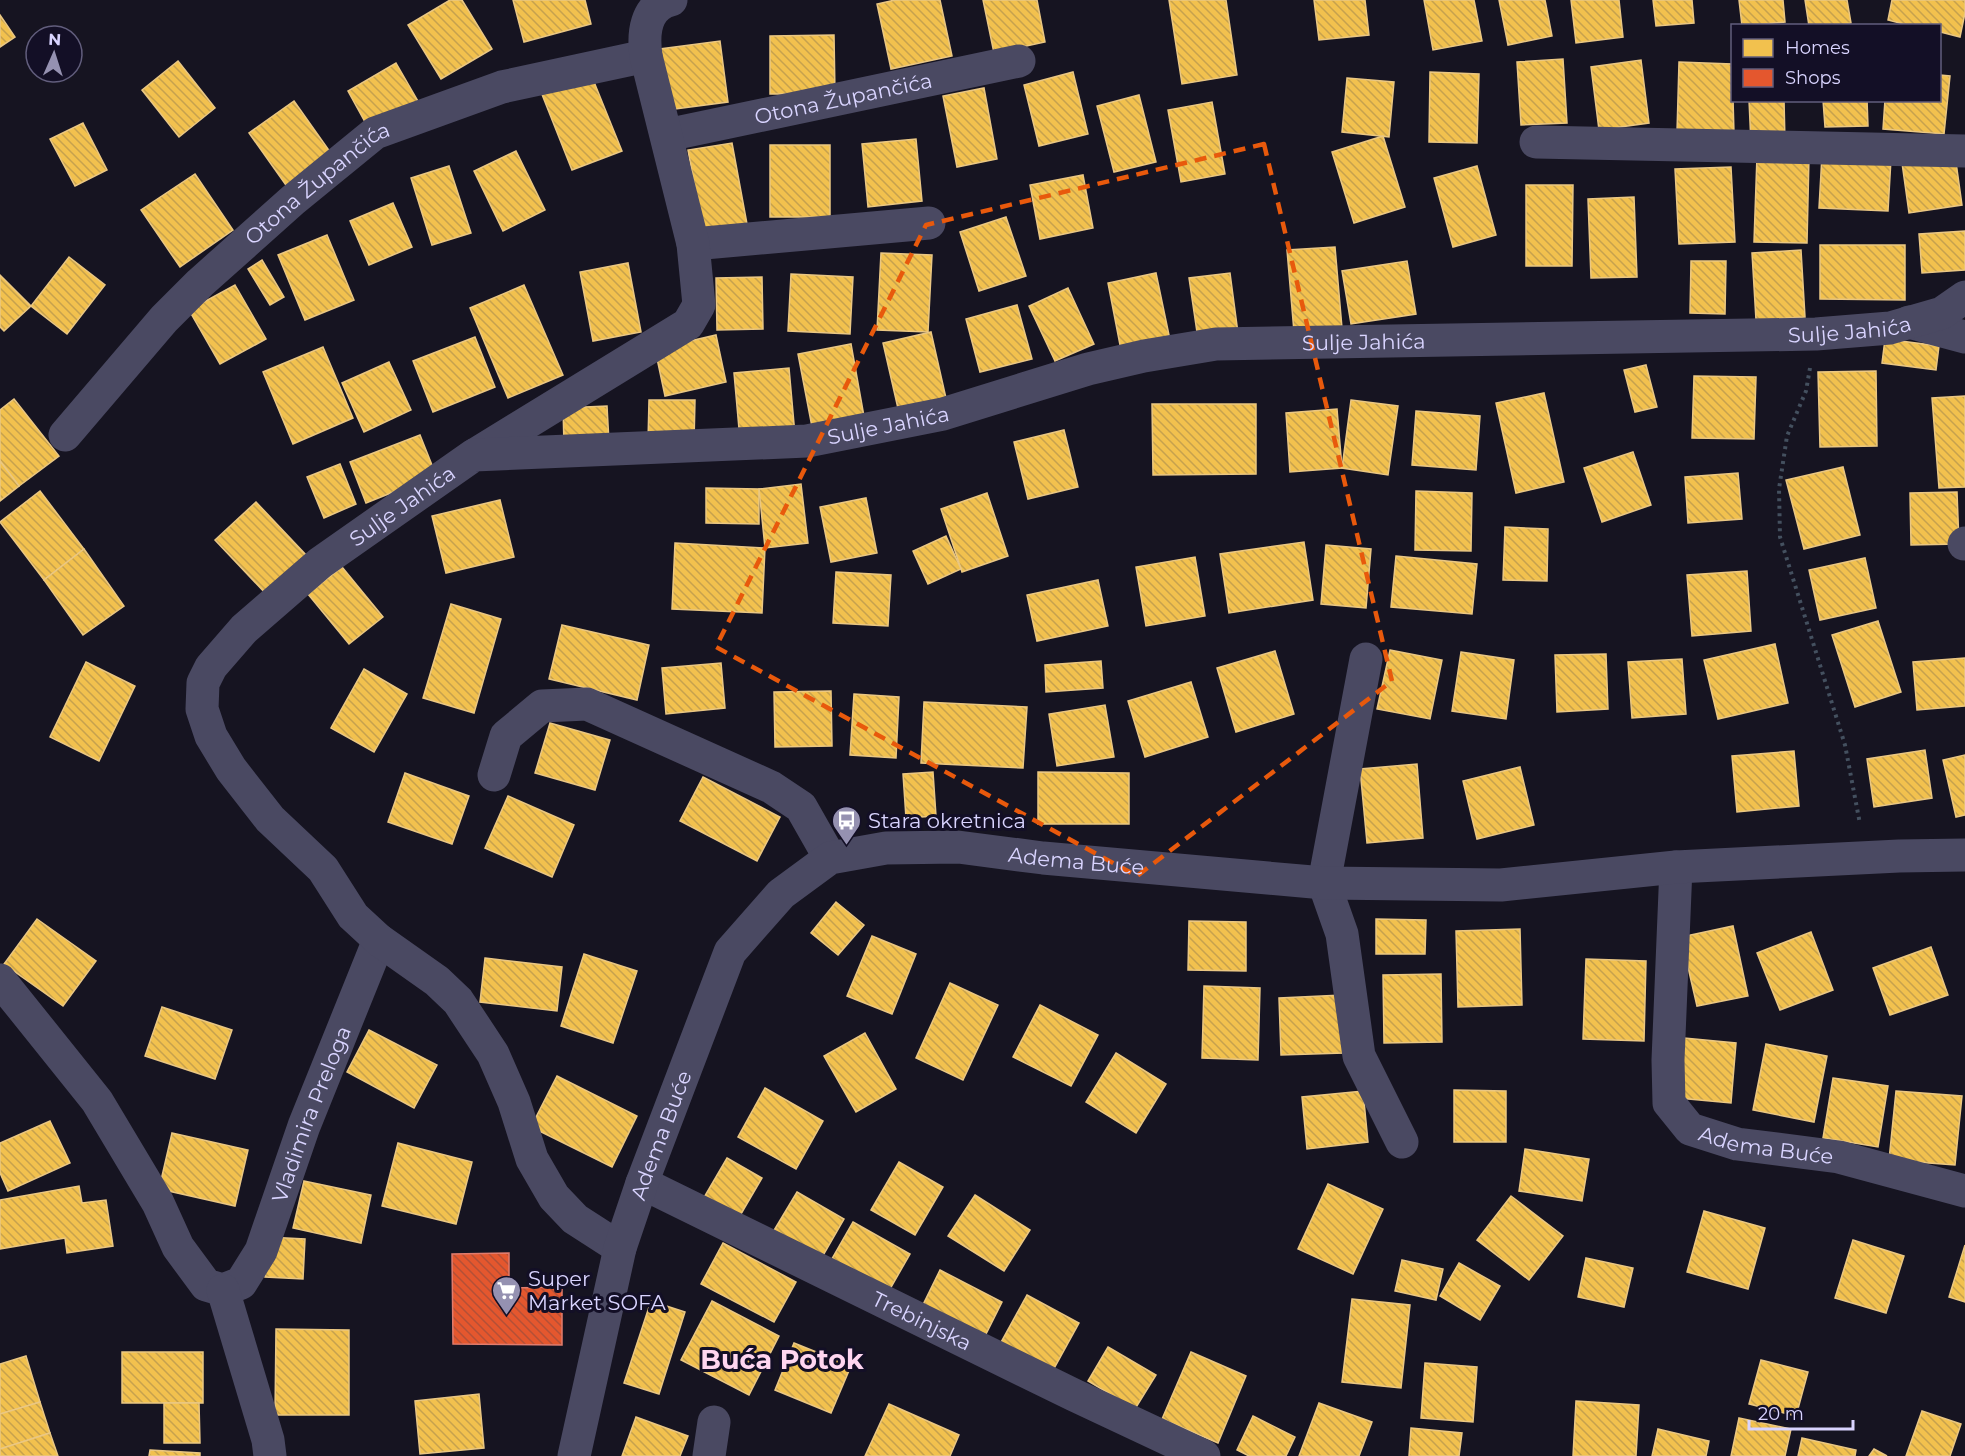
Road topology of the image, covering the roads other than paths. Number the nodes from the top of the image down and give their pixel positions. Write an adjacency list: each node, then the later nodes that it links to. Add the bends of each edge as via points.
1 (671, 0): 2 (street, via 653,10 646,25)
2 (646, 56): 4 (street); 12 (street, Otona Župančića, via 502,87 375,133 200,283 164,319)
3 (1019, 61): 4 (street, Otona Župančića)
4 (667, 135): 8 (street)
5 (1536, 142): 6 (street)
6 (1965, 151)
7 (928, 223): 8 (street)
8 (693, 244): 13 (street, via 699,305 688,324)
9 (1965, 297): 10 (street, Sulje Jahića, via 1942,313)
10 (1908, 322): 11 (street); 13 (street, Sulje Jahića, via 1890,328 1815,334 1216,344 1088,369 943,414 807,441)
11 (1965, 337)
12 (65, 435)
13 (474, 454): 20 (street, Sulje Jahića, via 320,563 244,629 211,667 203,683 202,709 211,736 231,769 270,819 323,869 353,916)
14 (1366, 659): 19 (street)
15 (494, 774): 17 (street, via 506,736 542,706 587,704 771,787 801,807)
16 (1965, 855): 18 (street, Adema Buće)
17 (830, 858): 19 (street, Adema Buće, via 886,848 958,847); 23 (street, Adema Buće, via 781,894 730,952)
18 (1676, 867): 19 (street, Adema Buće, via 1501,885); 24 (street, Adema Buće, via 1669,1103 1690,1129 1737,1144 1839,1157)
19 (1324, 883): 22 (street, via 1342,934 1359,1056)
20 (379, 940): 25 (street, via 458,1001 493,1054 532,1159 554,1197 575,1219); 26 (street, Vladimira Preloga, via 304,1126 261,1251 241,1283)
21 (0, 980): 26 (street, via 97,1101 158,1203 178,1248 206,1284)
22 (1402, 1142)
23 (642, 1183): 25 (street, Adema Buće); 31 (street, Trebinjska)
24 (1965, 1191)
25 (620, 1248): 29 (street, Adema Buće)
26 (223, 1290): 28 (street)
27 (714, 1422): 30 (street)
28 (270, 1456)
29 (574, 1456)
30 (709, 1456)
31 (1204, 1456)

